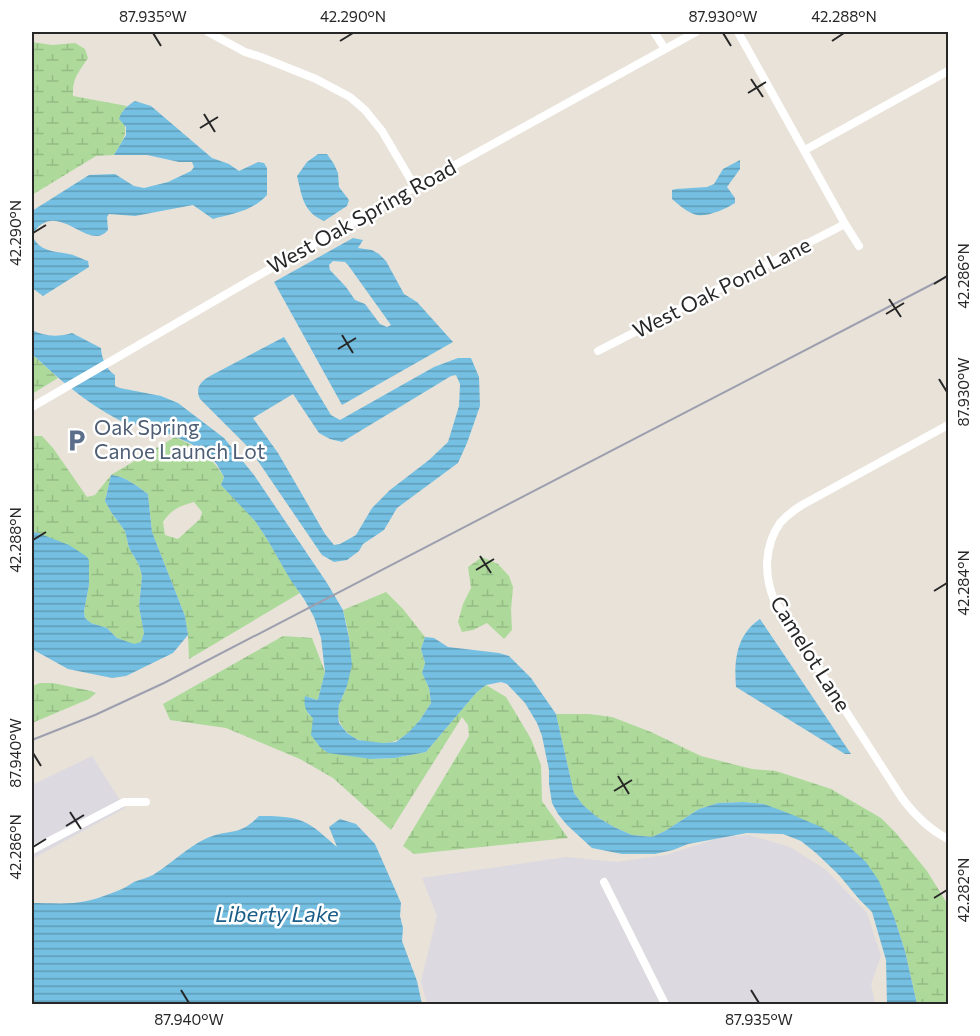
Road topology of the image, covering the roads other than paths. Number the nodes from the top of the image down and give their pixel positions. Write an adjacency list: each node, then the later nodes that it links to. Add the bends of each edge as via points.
1 (208, 32): 8 (street, via 350,97 382,131)
2 (654, 32): 5 (street)
3 (696, 32): 5 (street, West Oak Spring Road)
4 (738, 32): 7 (street)
5 (665, 49): 8 (street, West Oak Spring Road)
6 (948, 71): 7 (street)
7 (805, 150): 9 (street)
8 (415, 187): 12 (street, West Oak Spring Road)
9 (845, 224): 10 (street); 11 (street, West Oak Pond Lane)
10 (859, 246)
11 (598, 351)
12 (32, 407)
13 (948, 425): 15 (street, Camelot Lane, via 790,514 770,544 767,573 774,600 902,798 925,823)
14 (146, 802): 16 (street, via 124,802)
15 (948, 839)
16 (32, 850)
17 (604, 882): 18 (street)
18 (664, 1005)

